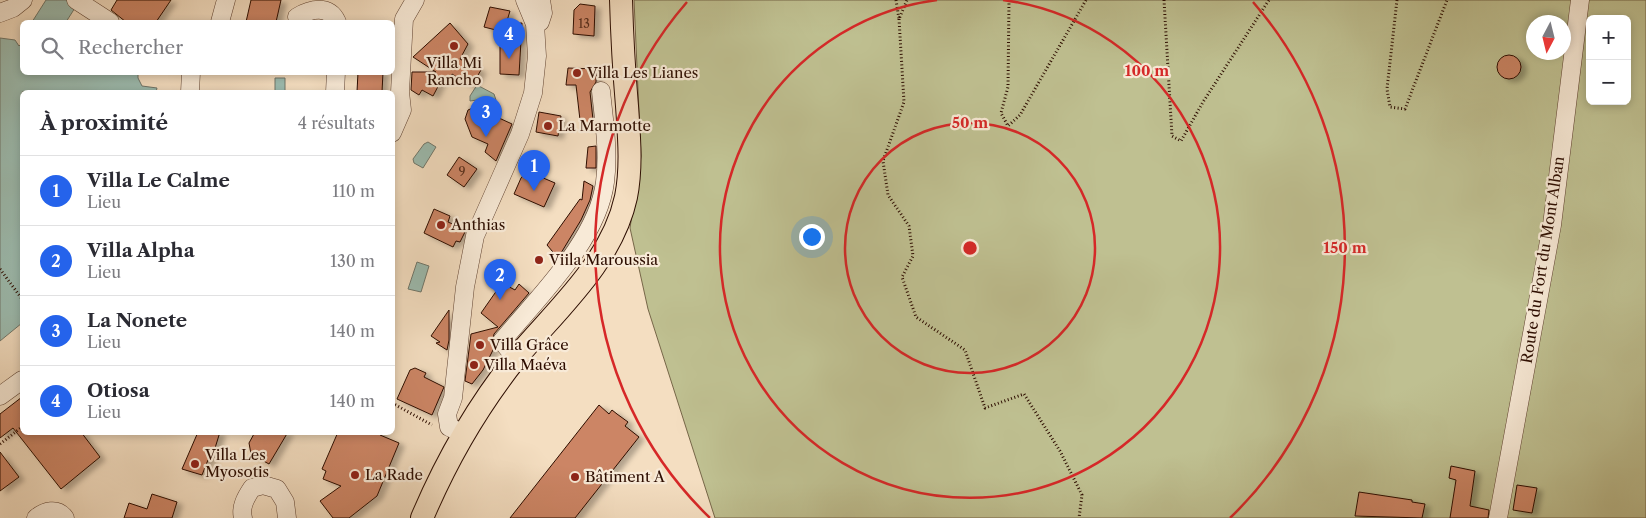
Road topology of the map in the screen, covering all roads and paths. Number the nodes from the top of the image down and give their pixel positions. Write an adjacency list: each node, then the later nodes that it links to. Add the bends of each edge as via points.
1 (23, 0): 17 (street)
2 (226, 0): 21 (street)
3 (415, 0): 29 (street, via 404,19)
4 (525, 0): 23 (street)
5 (541, 0): 23 (street, via 543,13)
6 (621, 0): 33 (main road, via 630,161 621,216 595,264)
7 (896, 0): 19 (path)
8 (907, 0): 19 (path)
9 (1009, 0): 10 (path, via 1008,87 1000,113 1008,126 1020,116)
10 (1086, 0)
11 (1164, 0): 12 (path, via 1172,136 1181,141)
12 (1269, 0)
13 (1397, 0): 14 (path, via 1387,89 1390,107 1405,109)
14 (1447, 0)
15 (1580, 0): 46 (street, Route du Fort du Mont Alban, via 1552,225)
16 (86, 3): 20 (street)
17 (0, 13)
18 (297, 17): 22 (street, via 308,10 323,9)
19 (899, 19): 45 (path, via 904,102 882,161 888,195 909,226 913,256 902,277 916,316 965,350 985,408 1024,394 1060,451 1082,495)
20 (107, 20)
21 (221, 20)
22 (336, 20)
23 (536, 24): 38 (street, via 534,94 475,236 465,287 453,398 447,414)
24 (191, 75): 26 (street)
25 (336, 75): 27 (street)
26 (190, 90)
27 (335, 90)
28 (601, 91): 33 (street, via 607,156 605,184 598,210 589,232 502,341)
29 (396, 96): 30 (street, via 402,110)
30 (395, 126)
31 (0, 269): 32 (path)
32 (20, 296)
33 (516, 359): 38 (main road, via 482,404)
34 (20, 381): 35 (street)
35 (0, 396)
36 (395, 405): 38 (path, via 438,428)
37 (20, 429): 39 (path)
38 (457, 430): 44 (main road)
39 (0, 444)
40 (36, 518): 41 (street, via 53,510)
41 (65, 518)
42 (243, 518): 43 (street, via 241,512 246,497 252,488 264,485 277,489 285,502)
43 (287, 518)
44 (422, 518)
45 (1079, 518)
46 (1498, 518)

